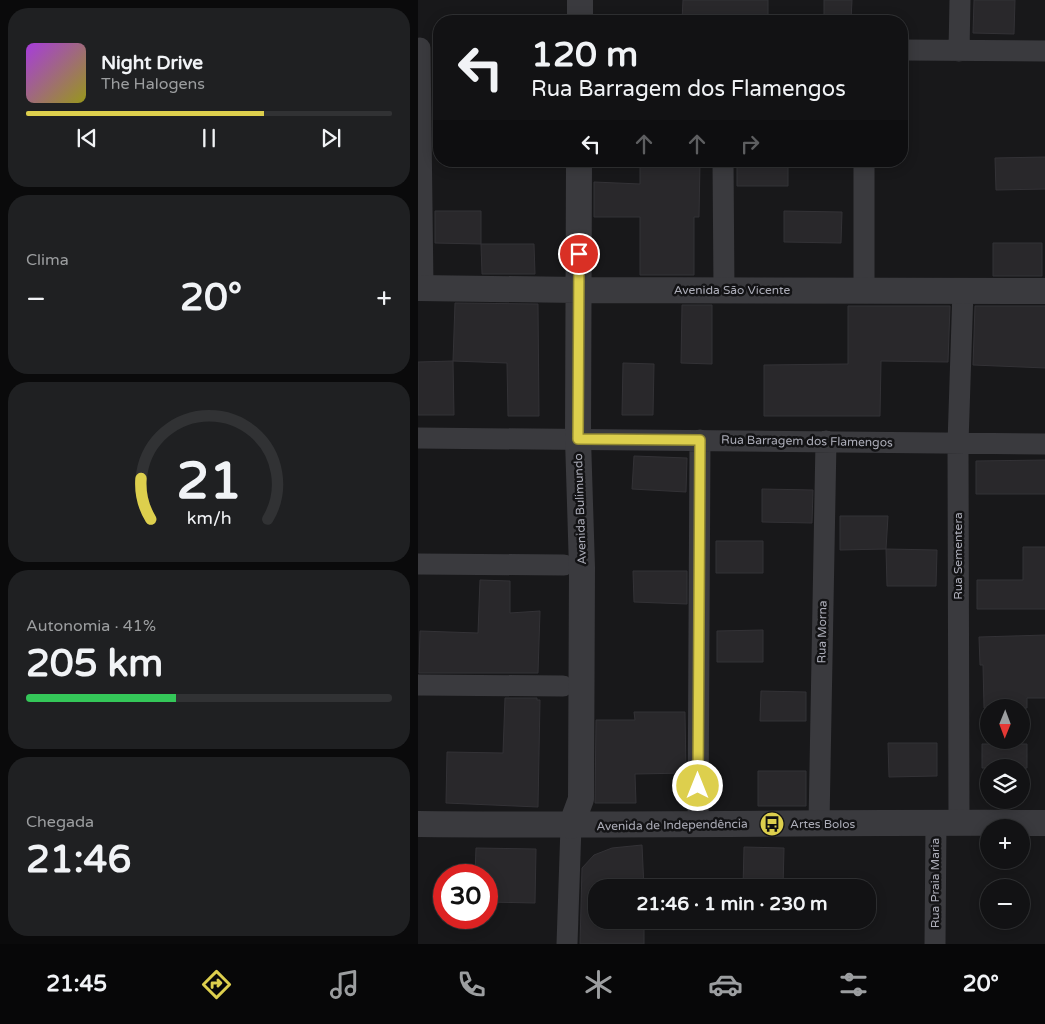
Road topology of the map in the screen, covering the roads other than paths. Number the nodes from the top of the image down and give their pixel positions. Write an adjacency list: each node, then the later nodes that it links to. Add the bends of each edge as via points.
1 (564, 0): 4 (street)
2 (580, 0): 5 (street)
3 (960, 0): 8 (street)
4 (564, 15)
5 (580, 15)
6 (426, 48): 14 (street)
7 (908, 50): 8 (street)
8 (959, 51): 9 (street)
9 (1046, 51)
10 (563, 167): 15 (street, Avenida Bulimundo)
11 (579, 167): 15 (street, Avenida Bulimundo)
12 (723, 167): 16 (street)
13 (864, 167): 17 (street)
14 (420, 288): 15 (street, Avenida São Vicente)
15 (570, 290): 16 (street, Avenida São Vicente); 21 (street, Avenida Bulimundo)
16 (724, 290): 17 (street, Avenida São Vicente)
17 (864, 290): 18 (street, Avenida São Vicente)
18 (963, 290): 19 (street, Avenida São Vicente); 24 (street, Rua Sementera)
19 (1046, 291)
20 (418, 438): 21 (street, Rua Barragem dos Flamengos)
21 (569, 439): 22 (street, Rua Barragem dos Flamengos); 27 (street, Avenida Bulimundo); 35 (street, Avenida Bulimundo, via 582,568 580,799)
22 (700, 440): 23 (street, Rua Barragem dos Flamengos); 34 (street)
23 (826, 441): 24 (street, Rua Barragem dos Flamengos); 31 (street, Rua Morna)
24 (958, 443): 25 (street, Rua Barragem dos Flamengos); 30 (street, Rua Sementera)
25 (1046, 444)
26 (418, 564): 27 (street)
27 (564, 565): 29 (street, Avenida Bulimundo)
28 (418, 685): 29 (street)
29 (563, 686): 35 (street, Avenida Bulimundo, via 562,799)
30 (947, 822): 31 (street, Avenida de Independência); 32 (street, Avenida de Independência); 37 (street, Rua Praia Maria)
31 (820, 823): 34 (street, Avenida de Independência)
32 (1046, 823)
33 (418, 824): 35 (street, Avenida de Independência)
34 (698, 825): 35 (street, Avenida de Independência)
35 (571, 826): 36 (street, Avenida Bulimundo)
36 (567, 944)
37 (934, 944)

